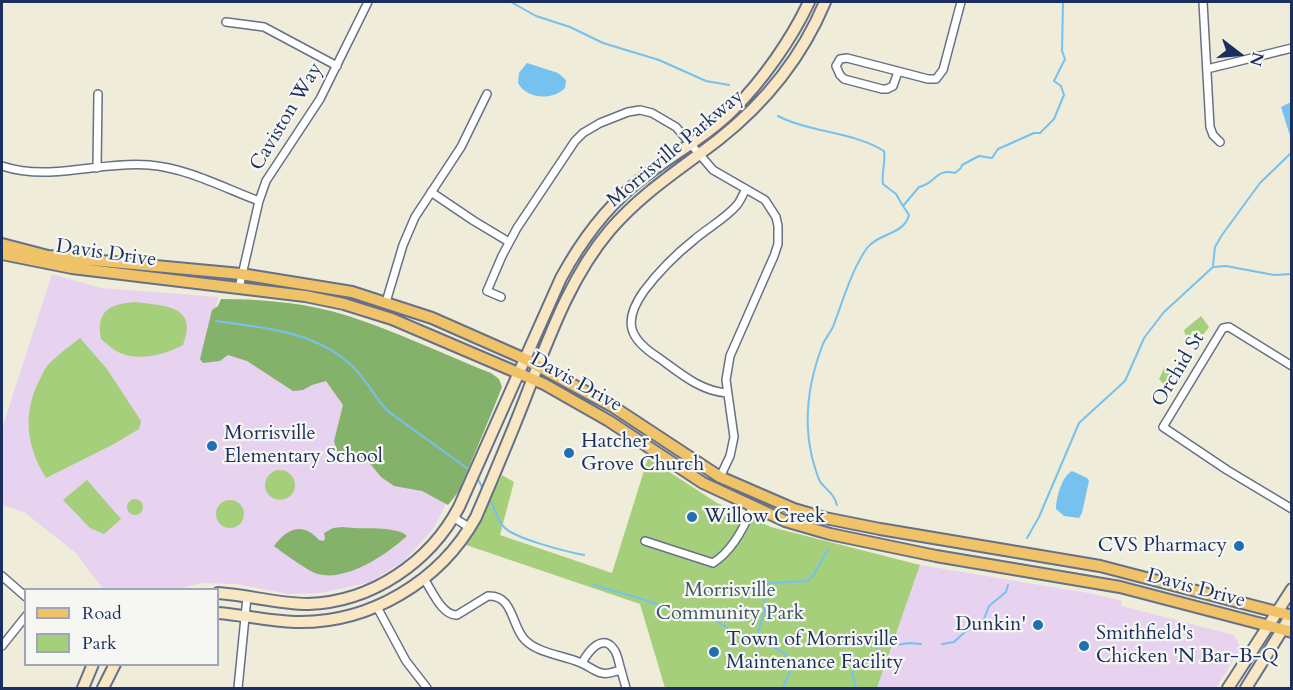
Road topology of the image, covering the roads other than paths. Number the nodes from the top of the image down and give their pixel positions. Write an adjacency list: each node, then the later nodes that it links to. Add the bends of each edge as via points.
1 (368, 2): 8 (street, Caviston Way)
2 (809, 2): 14 (main road, Morrisville Parkway, via 755,85 732,111)
3 (825, 2): 15 (main road, Morrisville Parkway, via 778,82 753,110)
4 (961, 2): 10 (street, via 939,77 932,80)
5 (1203, 2): 9 (street)
6 (226, 22): 8 (street, via 264,27)
7 (1292, 48): 9 (street)
8 (337, 66): 20 (street, Caviston Way, via 320,99 272,169)
9 (1207, 69): 13 (street, via 1210,127)
10 (898, 72): 10 (street, via 893,86 882,89 844,79 836,66 843,57)
11 (98, 94): 17 (street)
12 (487, 94): 19 (street, via 461,147)
13 (1220, 142)
14 (691, 143): 15 (street); 21 (street, via 676,127 645,111 628,112 592,127 566,152); 28 (main road, Morrisville Parkway, via 635,184 597,222 569,262)
15 (699, 155): 18 (street, via 719,174); 29 (main road, Morrisville Parkway, via 656,185 594,250 568,294)
16 (2, 166): 17 (street, via 44,173)
17 (97, 168): 20 (street, via 163,167)
18 (746, 189): 33 (street, via 771,208 778,226 778,244 730,357); 33 (street, via 736,206 659,272 634,307 631,322 633,334 642,347 703,388)
19 (431, 192): 21 (street); 27 (street, via 408,230)
20 (259, 201): 24 (street, Caviston Way)
21 (509, 242): 26 (street, via 487,291)
22 (2, 244): 24 (main road, Davis Drive, via 48,256)
23 (2, 254): 25 (main road, Davis Drive, via 72,268)
24 (242, 274): 25 (street, Caviston Way); 27 (main road, Davis Drive, via 352,292)
25 (239, 288): 31 (main road, Davis Drive, via 356,307)
26 (501, 297)
27 (386, 302): 28 (main road, Davis Drive)
28 (525, 358): 29 (main road, Davis Drive); 31 (main road, Morrisville Parkway)
29 (538, 365): 32 (main road, Morrisville Parkway); 34 (main road, Davis Drive, via 612,406)
30 (1292, 366): 36 (street, Orchid St, via 1229,327 1223,328 1163,428)
31 (519, 372): 32 (main road, Davis Drive); 37 (main road, Morrisville Parkway)
32 (532, 379): 35 (main road, Davis Drive, via 575,400 703,483); 38 (main road, Morrisville Parkway)
33 (727, 393): 34 (street, via 734,437)
34 (720, 477): 48 (main road, Davis Drive, via 772,501 825,518 1100,566)
35 (753, 508): 39 (street, via 734,543 713,563); 52 (main road, Davis Drive, via 830,534 1120,587)
36 (1292, 509)
37 (453, 517): 38 (street); 45 (main road, Morrisville Parkway, via 440,538 413,564 365,591 309,604)
38 (470, 528): 41 (main road, Morrisville Parkway)
39 (645, 541)
40 (2, 576): 44 (street)
41 (424, 579): 46 (main road, Morrisville Parkway); 55 (street, via 449,614 457,615 489,596 497,596 508,605 519,633 529,643)
42 (1292, 589): 48 (main road)
43 (219, 594): 45 (main road, Morrisville Parkway)
44 (24, 595)
45 (248, 597): 50 (street)
46 (377, 607): 50 (main road, Morrisville Parkway, via 312,622); 62 (street, via 406,661)
47 (219, 613): 50 (main road, Morrisville Parkway)
48 (1275, 613): 49 (main road, Davis Drive); 52 (main road)
49 (1291, 615): 53 (main road)
50 (246, 617): 61 (street)
51 (24, 618): 54 (street)
52 (1266, 627): 53 (main road, Davis Drive); 64 (main road)
53 (1287, 631): 65 (main road)
54 (2, 646)
55 (582, 663): 58 (street, via 603,674); 58 (street, via 592,647 607,644 615,651)
56 (92, 666): 59 (main road)
57 (114, 666): 60 (main road)
58 (621, 670): 63 (street)
59 (83, 688)
60 (103, 688)
61 (238, 688)
62 (427, 688)
63 (626, 688)
64 (1228, 688)
65 (1246, 688)

